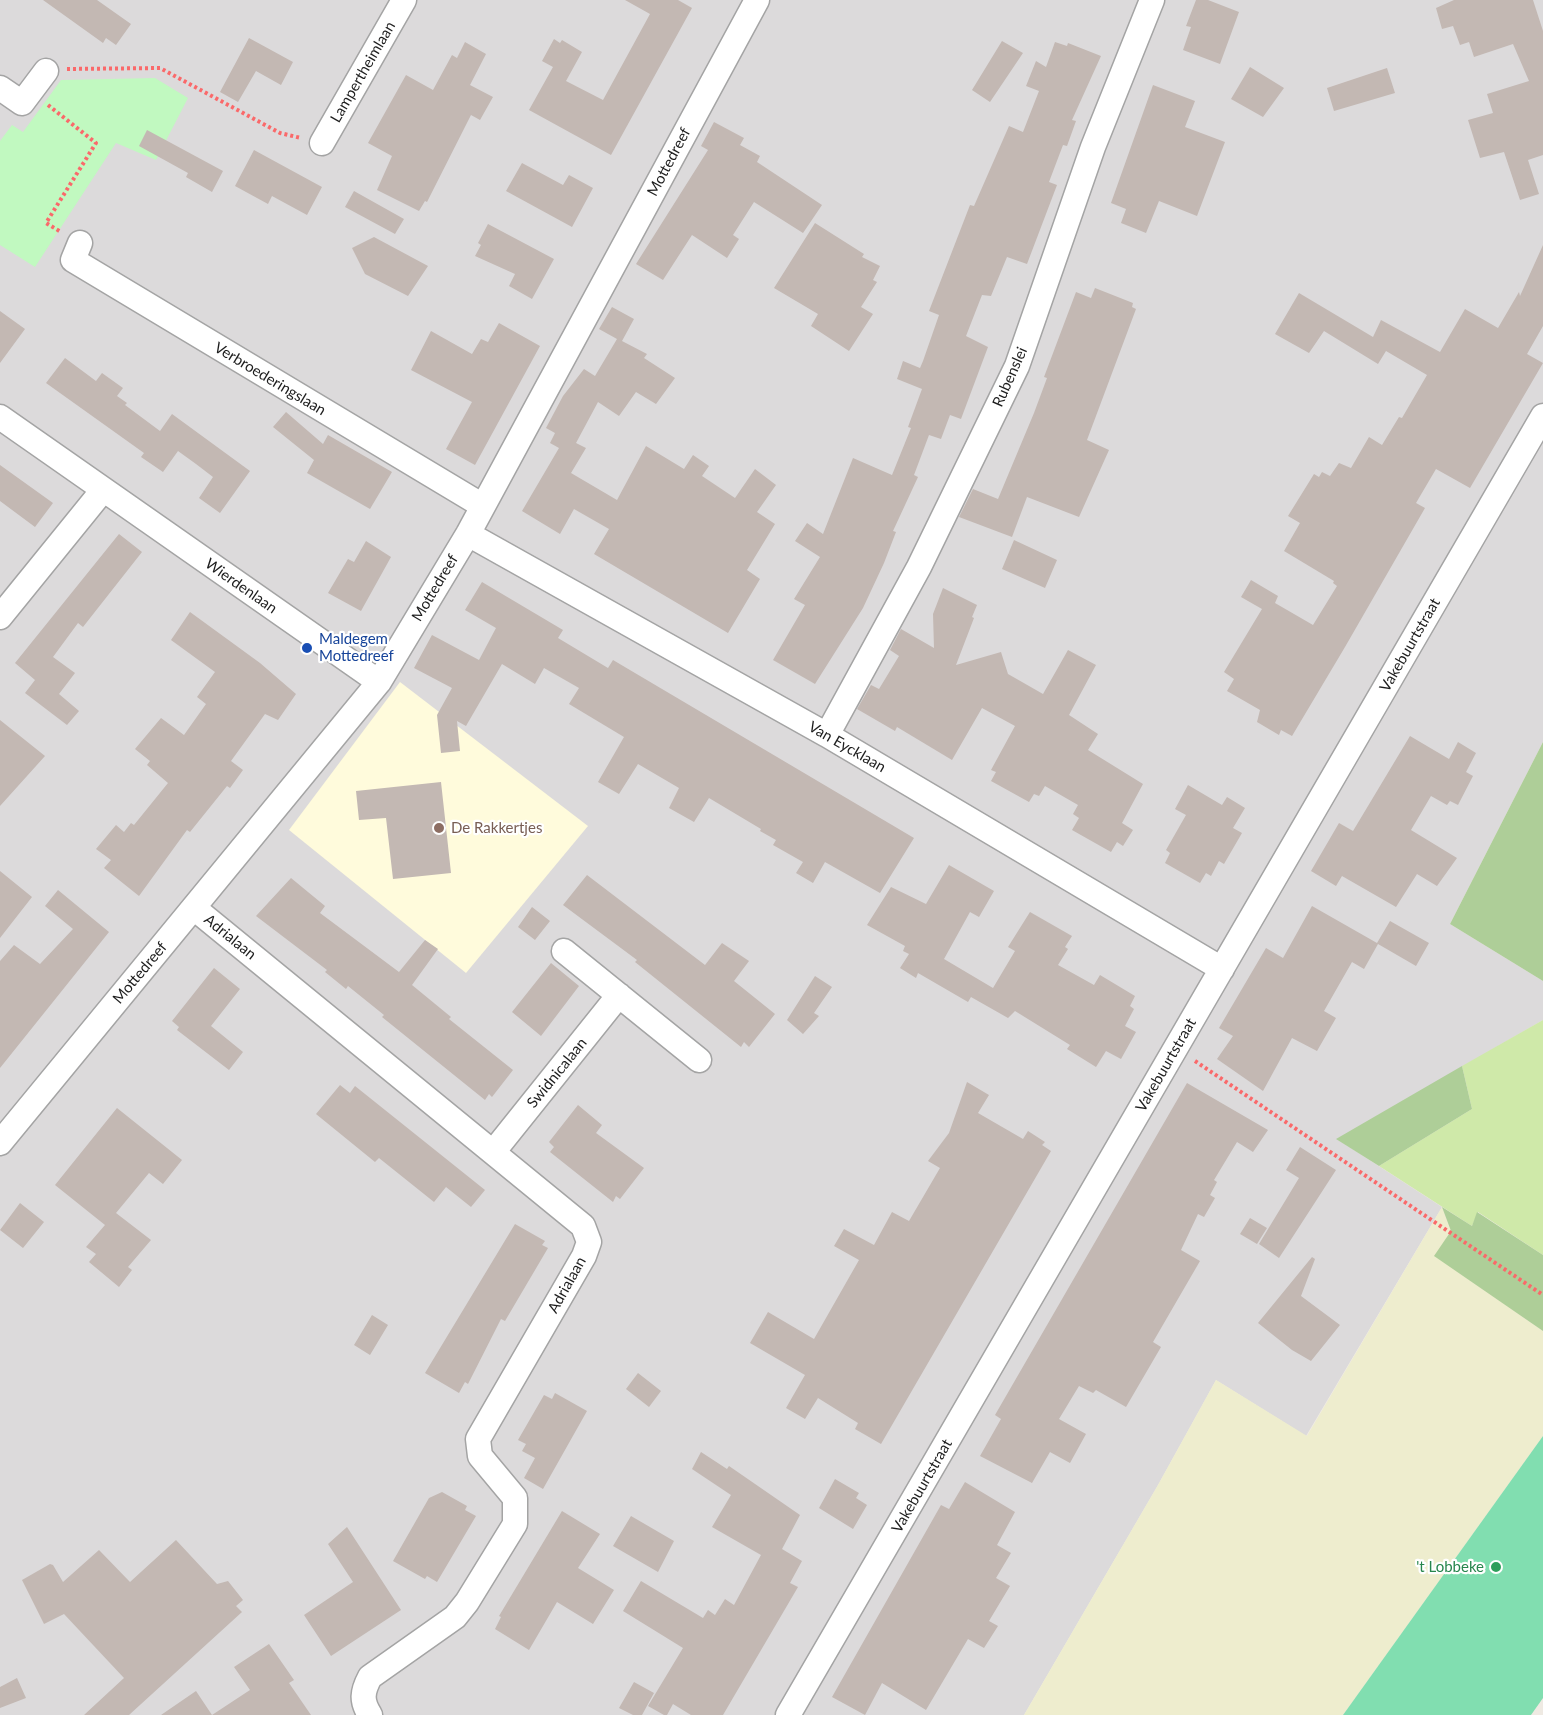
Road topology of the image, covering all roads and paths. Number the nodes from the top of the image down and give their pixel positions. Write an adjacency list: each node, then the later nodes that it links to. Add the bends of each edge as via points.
1 (404, 0): 7 (street, Lampertheimlaan)
2 (757, 0): 12 (street, Mottedreef)
3 (1152, 0): 16 (street, Rubenslei, via 1094,147 1017,366 919,567)
4 (46, 71): 6 (street); 7 (path, via 160,68 280,134)
5 (0, 88): 6 (street, via 22,104)
6 (31, 91): 8 (path, via 96,143 46,223)
7 (322, 143)
8 (80, 243): 12 (street, Verbroederingslaan, via 72,260)
9 (1543, 416): 19 (street, Vakebuurtstraat)
10 (0, 417): 11 (street, Wierdenlaan)
11 (103, 490): 14 (street); 15 (street, Wierdenlaan)
12 (483, 507): 13 (street, Mottedreef)
13 (468, 534): 15 (street, Mottedreef); 16 (street, Van Eycklaan)
14 (0, 617)
15 (379, 682): 17 (street, Mottedreef)
16 (827, 735): 19 (street, Van Eycklaan)
17 (194, 908): 23 (street, Mottedreef); 24 (street, Adrialaan)
18 (564, 951): 20 (street)
19 (1222, 969): 21 (street, Vakebuurtstraat)
20 (619, 995): 22 (street); 24 (street, Swidnicalaan)
21 (1176, 1048): 25 (path); 27 (street, Vakebuurtstraat)
22 (699, 1060)
23 (0, 1143)
24 (494, 1151): 26 (street, Adrialaan, via 583,1226 589,1242 478,1439 480,1456 515,1498 514,1524 454,1617 369,1677 363,1689 363,1705)
25 (1543, 1295)
26 (370, 1715)
27 (788, 1715)

